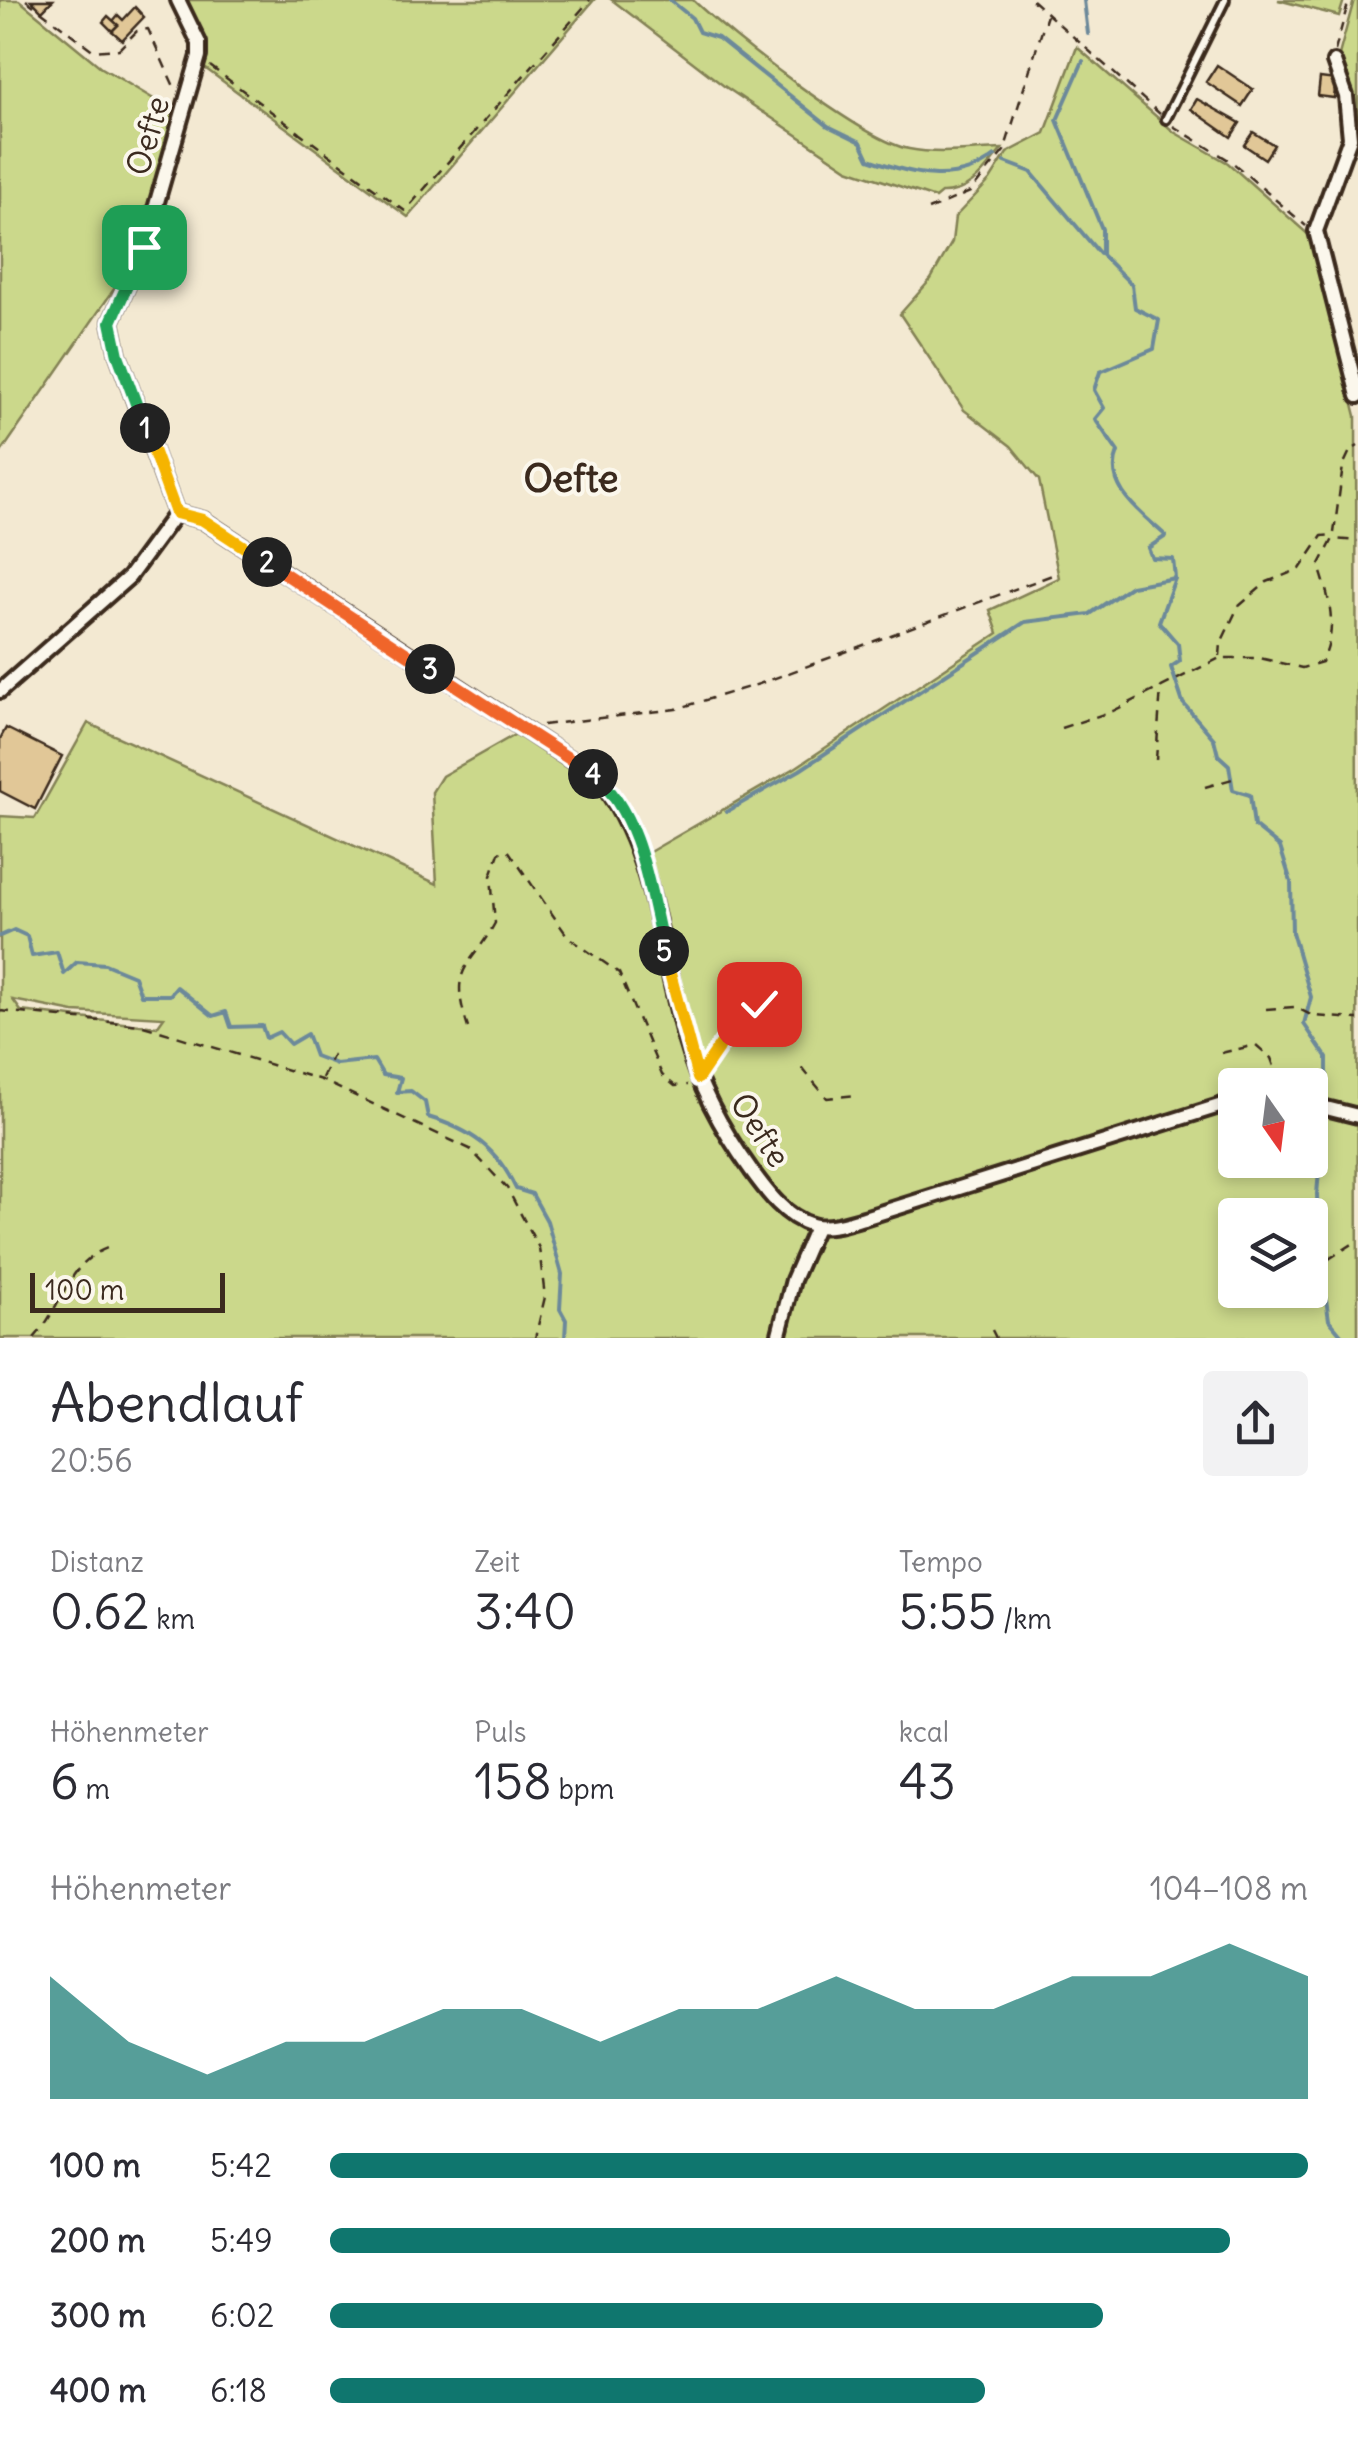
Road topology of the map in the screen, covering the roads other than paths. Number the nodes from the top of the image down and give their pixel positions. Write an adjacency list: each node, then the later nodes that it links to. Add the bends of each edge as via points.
1 (178, 0): 6 (street, Oefte, via 199,43 144,247 111,322)
2 (1224, 0): 4 (lane)
3 (1334, 62): 5 (street, via 1350,138 1316,231)
4 (1166, 119)
5 (1358, 396)
6 (176, 513): 7 (street, via 129,577); 11 (street, Oefte, via 203,520 598,777 624,812 640,852 698,1078 770,1196)
7 (0, 691)
8 (1218, 1107): 11 (street, via 864,1218)
9 (1328, 1108): 10 (street)
10 (1358, 1116)
11 (816, 1227): 12 (street)
12 (778, 1338)

